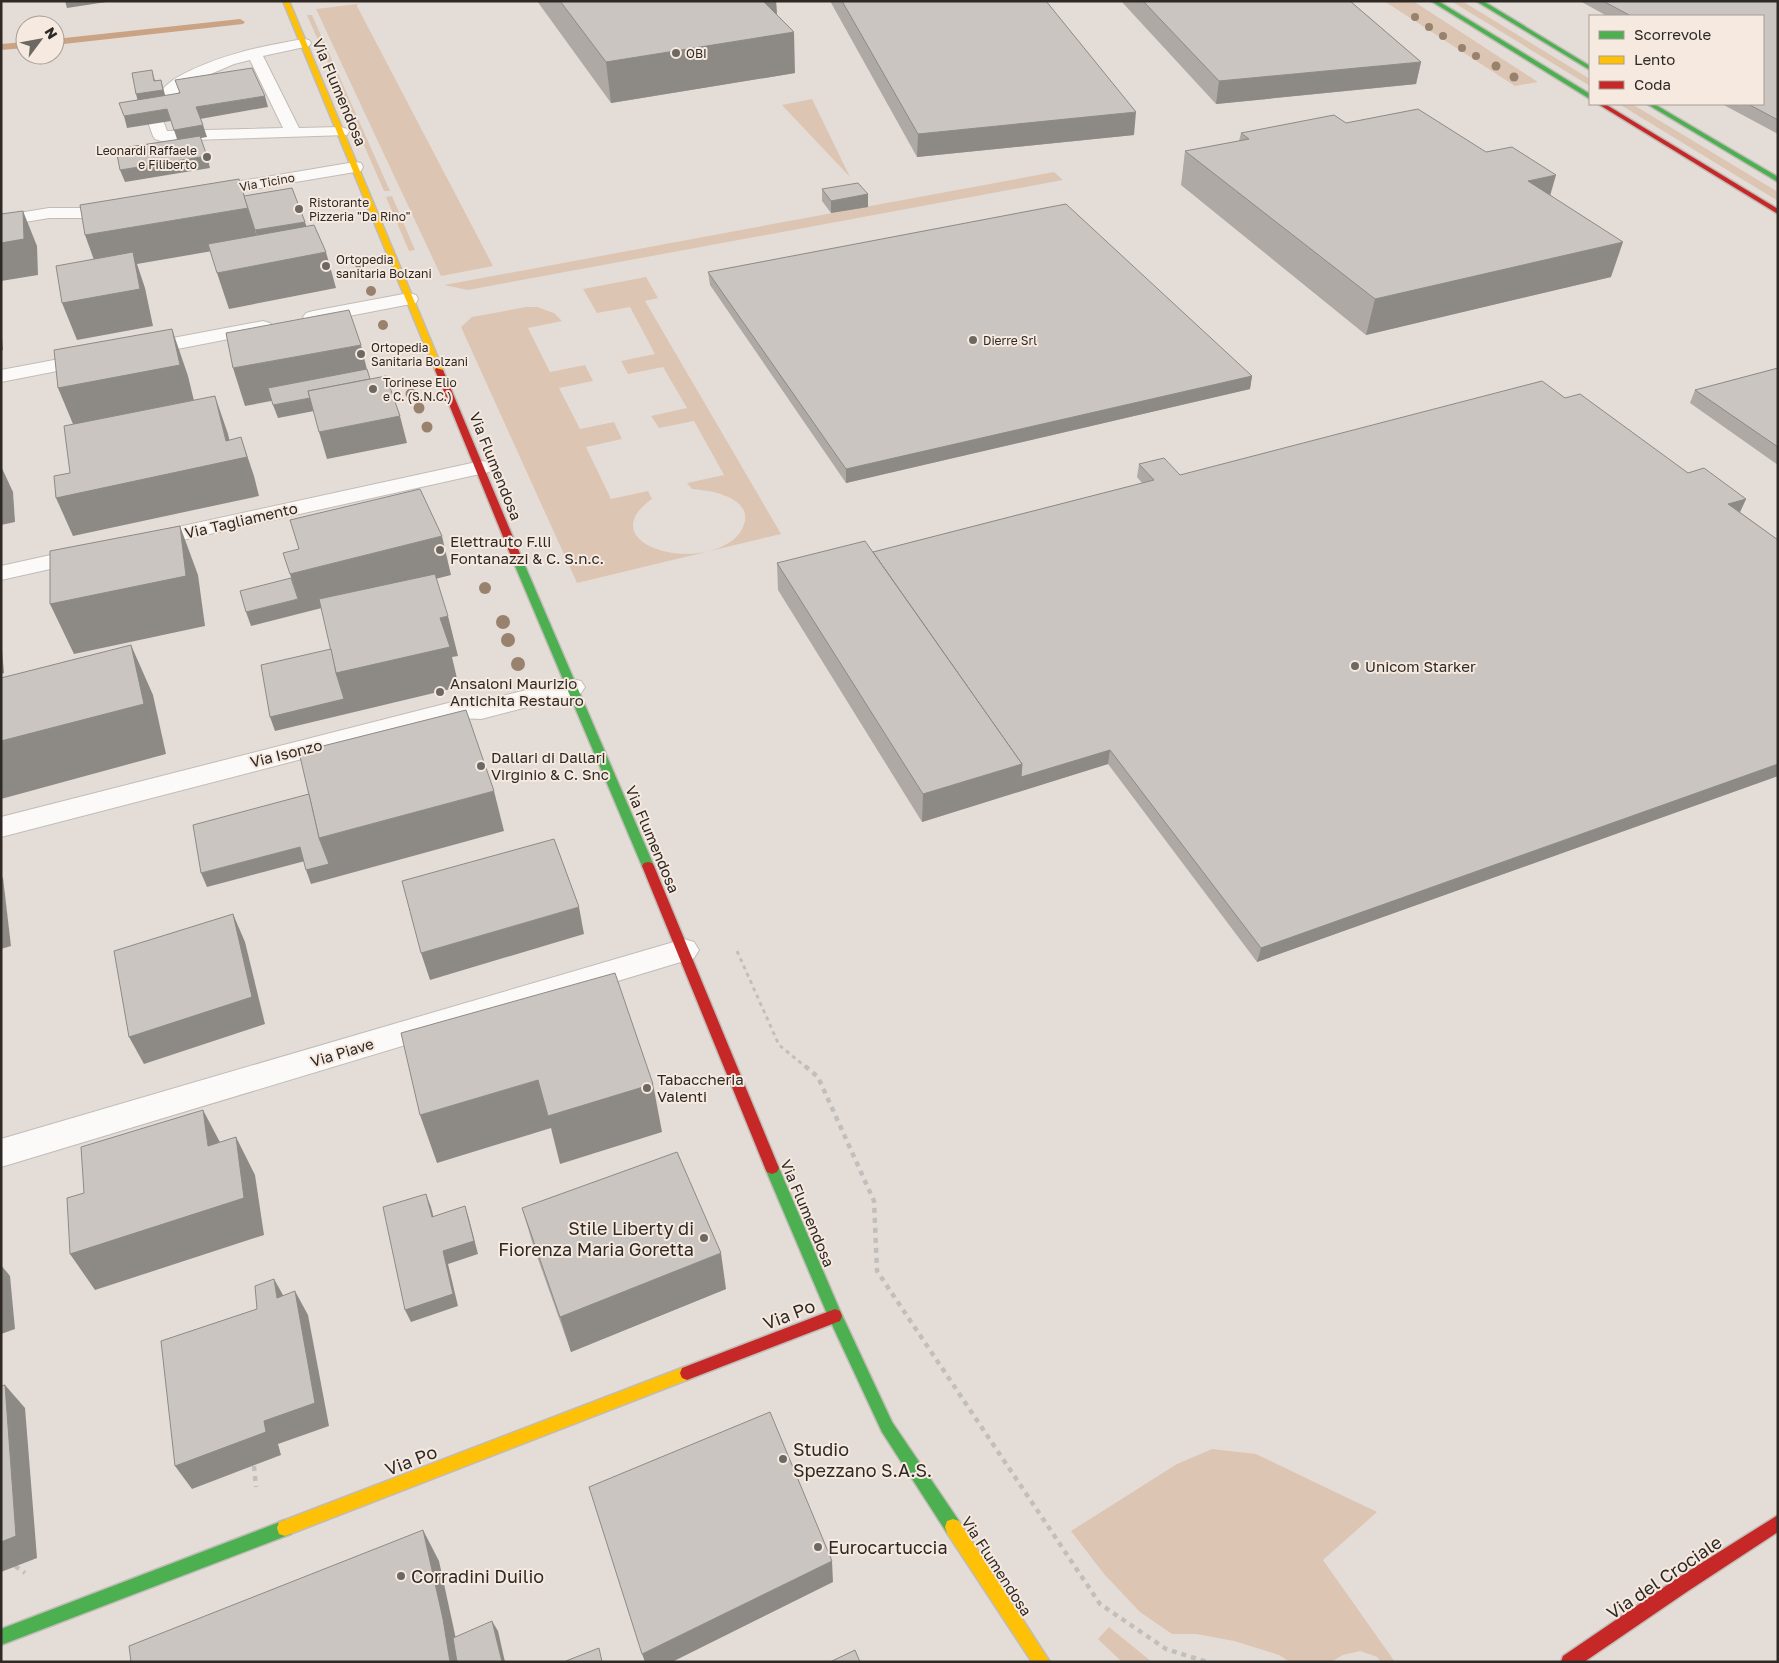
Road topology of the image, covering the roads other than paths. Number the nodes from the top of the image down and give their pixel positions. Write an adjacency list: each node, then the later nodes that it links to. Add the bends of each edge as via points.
1 (286, 1): 4 (street, Via Flumendosa)
2 (1434, 1): 10 (street)
3 (1479, 1): 6 (street)
4 (304, 43): 5 (street); 16 (street, Via Flumendosa)
5 (254, 53): 7 (street); 17 (street)
6 (1589, 67)
7 (212, 69): 8 (street); 9 (street)
8 (180, 82): 11 (street); 19 (street, via 152,111 160,136)
9 (219, 85)
10 (1589, 96)
11 (187, 100)
12 (1603, 105): 24 (street)
13 (1652, 105): 21 (street)
14 (194, 118): 19 (street)
15 (233, 118): 18 (street)
16 (341, 132): 17 (street); 20 (street, Via Flumendosa)
17 (292, 133): 18 (street)
18 (240, 134): 19 (street)
19 (200, 135)
20 (355, 167): 22 (street, Via Ticino); 26 (street, Via Flumendosa)
21 (1778, 180)
22 (191, 195)
23 (132, 205): 25 (street)
24 (1778, 212)
25 (1, 221)
26 (410, 299): 27 (street); 28 (street, Via Flumendosa)
27 (1, 376)
28 (481, 466): 29 (street, Via Tagliamento); 30 (street, Via Flumendosa)
29 (1, 573)
30 (572, 687): 31 (street, Via Isonzo, via 481,710 460,709); 32 (street, Via Flumendosa)
31 (1, 827)
32 (684, 950): 33 (street, Via Piave); 34 (street, Via Flumendosa)
33 (1, 1153)
34 (834, 1316): 36 (street, Via Po); 37 (street, Via Flumendosa, via 887,1427)
35 (1778, 1523): 38 (street, Via del Crociale)
36 (1, 1637)
37 (1042, 1662)
38 (1570, 1662)

